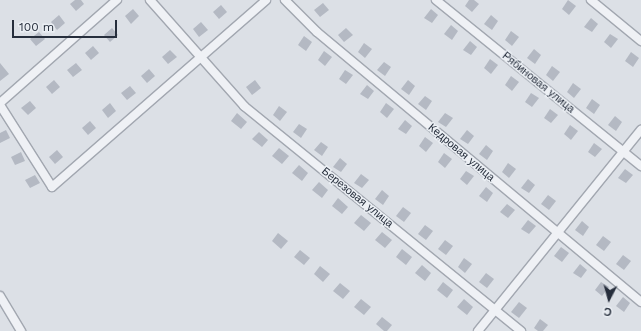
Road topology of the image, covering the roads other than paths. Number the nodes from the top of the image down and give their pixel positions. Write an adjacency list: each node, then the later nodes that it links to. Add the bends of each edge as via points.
1 (117, 0): 9 (street)
2 (150, 0): 8 (street, Березовая улица)
3 (266, 0): 8 (street)
4 (285, 0): 13 (street, Кедровая улица, via 316,32)
5 (436, 0): 11 (street, Рябиновая улица)
6 (591, 0): 7 (street)
7 (641, 41)
8 (200, 57): 9 (street, via 52,187); 16 (street, Березовая улица, via 244,106)
9 (0, 104)
10 (641, 130): 11 (street)
11 (624, 151): 12 (street, Рябиновая улица); 13 (street)
12 (641, 166)
13 (558, 234): 15 (street, Кедровая улица); 16 (street)
14 (0, 296): 17 (street)
15 (641, 302)
16 (495, 310): 18 (street); 19 (street, Березовая улица)
17 (21, 331)
18 (478, 331)
19 (521, 331)

